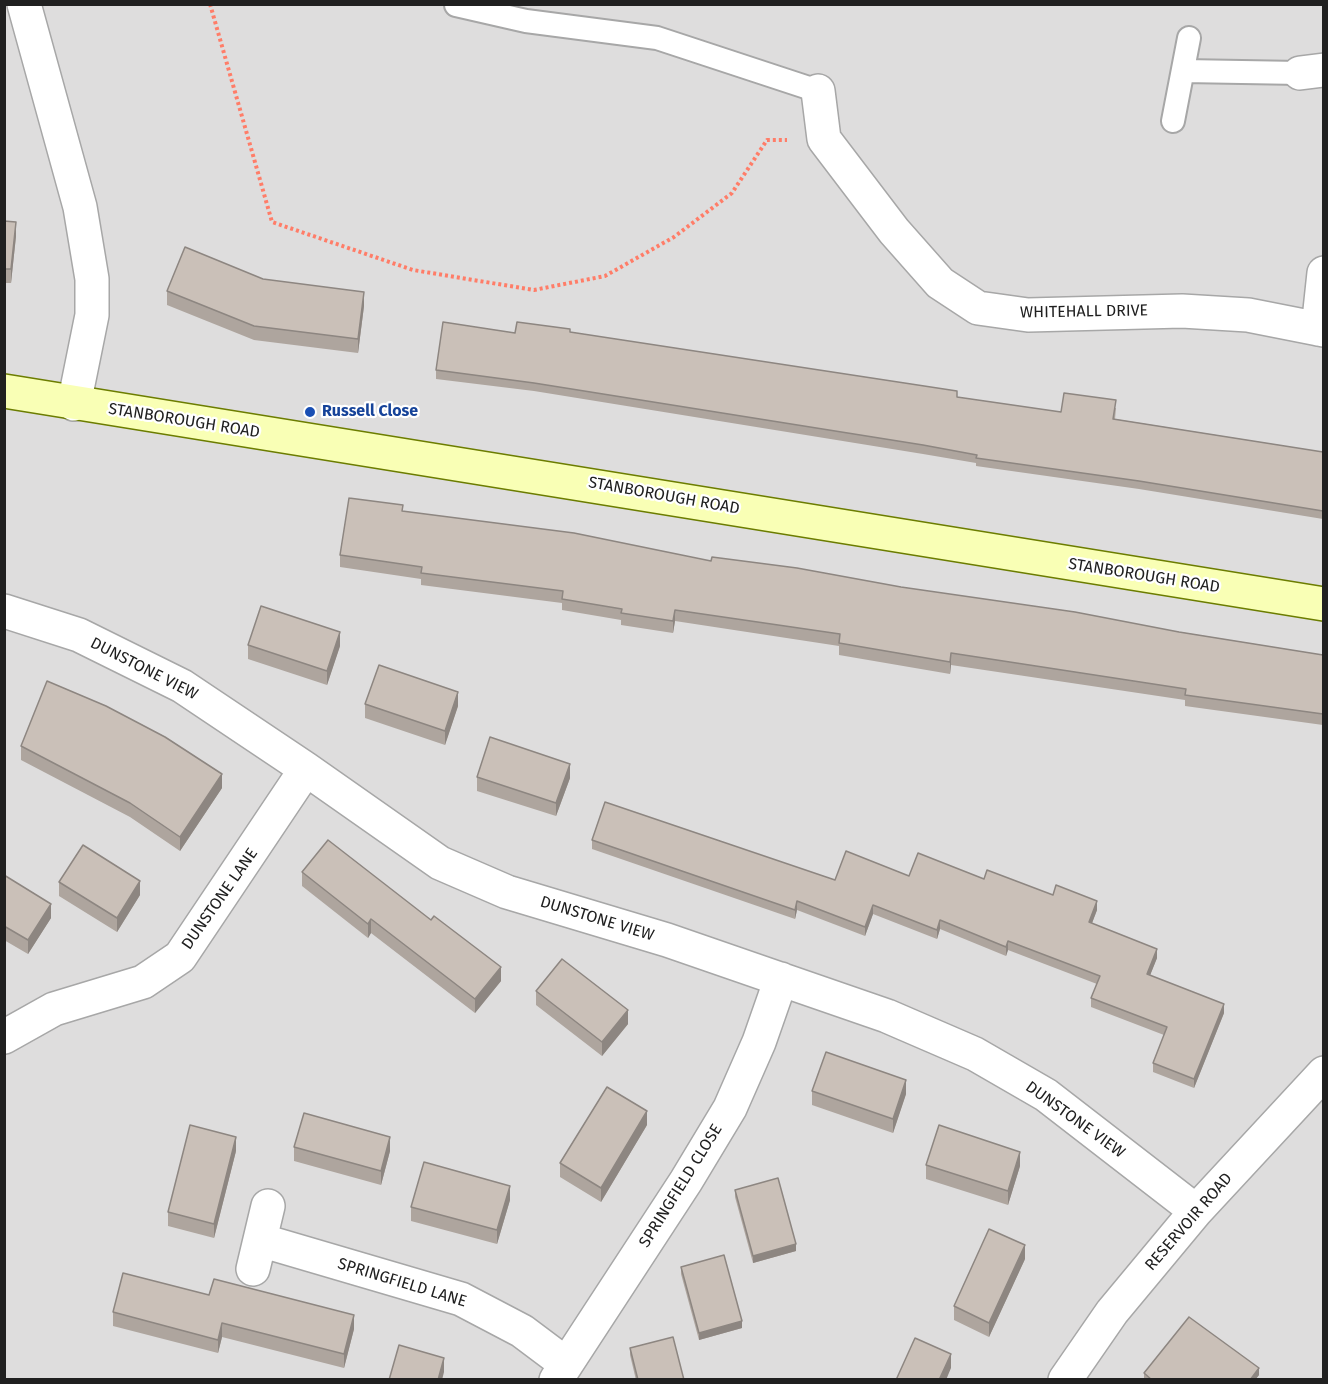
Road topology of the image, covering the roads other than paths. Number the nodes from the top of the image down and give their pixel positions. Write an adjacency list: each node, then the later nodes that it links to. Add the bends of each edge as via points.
1 (24, 4): 11 (street, via 80,207 92,279 92,315)
2 (456, 5): 6 (lane, via 526,21 657,38)
3 (1189, 38): 4 (lane)
4 (1184, 71): 5 (lane); 7 (lane)
5 (1312, 72)
6 (818, 91): 9 (street, WHITEHALL DRIVE, via 824,139 894,231 940,283 978,308 1028,315 1182,310 1248,315)
7 (1173, 121)
8 (1323, 273): 9 (street)
9 (1321, 329)
10 (4, 391): 11 (street, STANBOROUGH ROAD)
11 (74, 404): 12 (street, STANBOROUGH ROAD, via 575,481)
12 (1323, 604)
13 (4, 611): 14 (street, DUNSTONE VIEW, via 78,635 182,686)
14 (306, 768): 15 (street, DUNSTONE VIEW, via 440,863 507,892 667,939); 16 (street, DUNSTONE LANE, via 180,957 143,982 54,1010)
15 (781, 979): 19 (street, DUNSTONE VIEW, via 886,1016 975,1054 1046,1095); 20 (street, SPRINGFIELD CLOSE, via 730,1108)
16 (4, 1037)
17 (1323, 1073): 19 (street, RESERVOIR ROAD)
18 (268, 1206): 20 (street, SPRINGFIELD LANE, via 256,1255 460,1299 522,1331)
19 (1196, 1211): 21 (street, RESERVOIR ROAD, via 1112,1312)
20 (561, 1372)
21 (1065, 1380)

